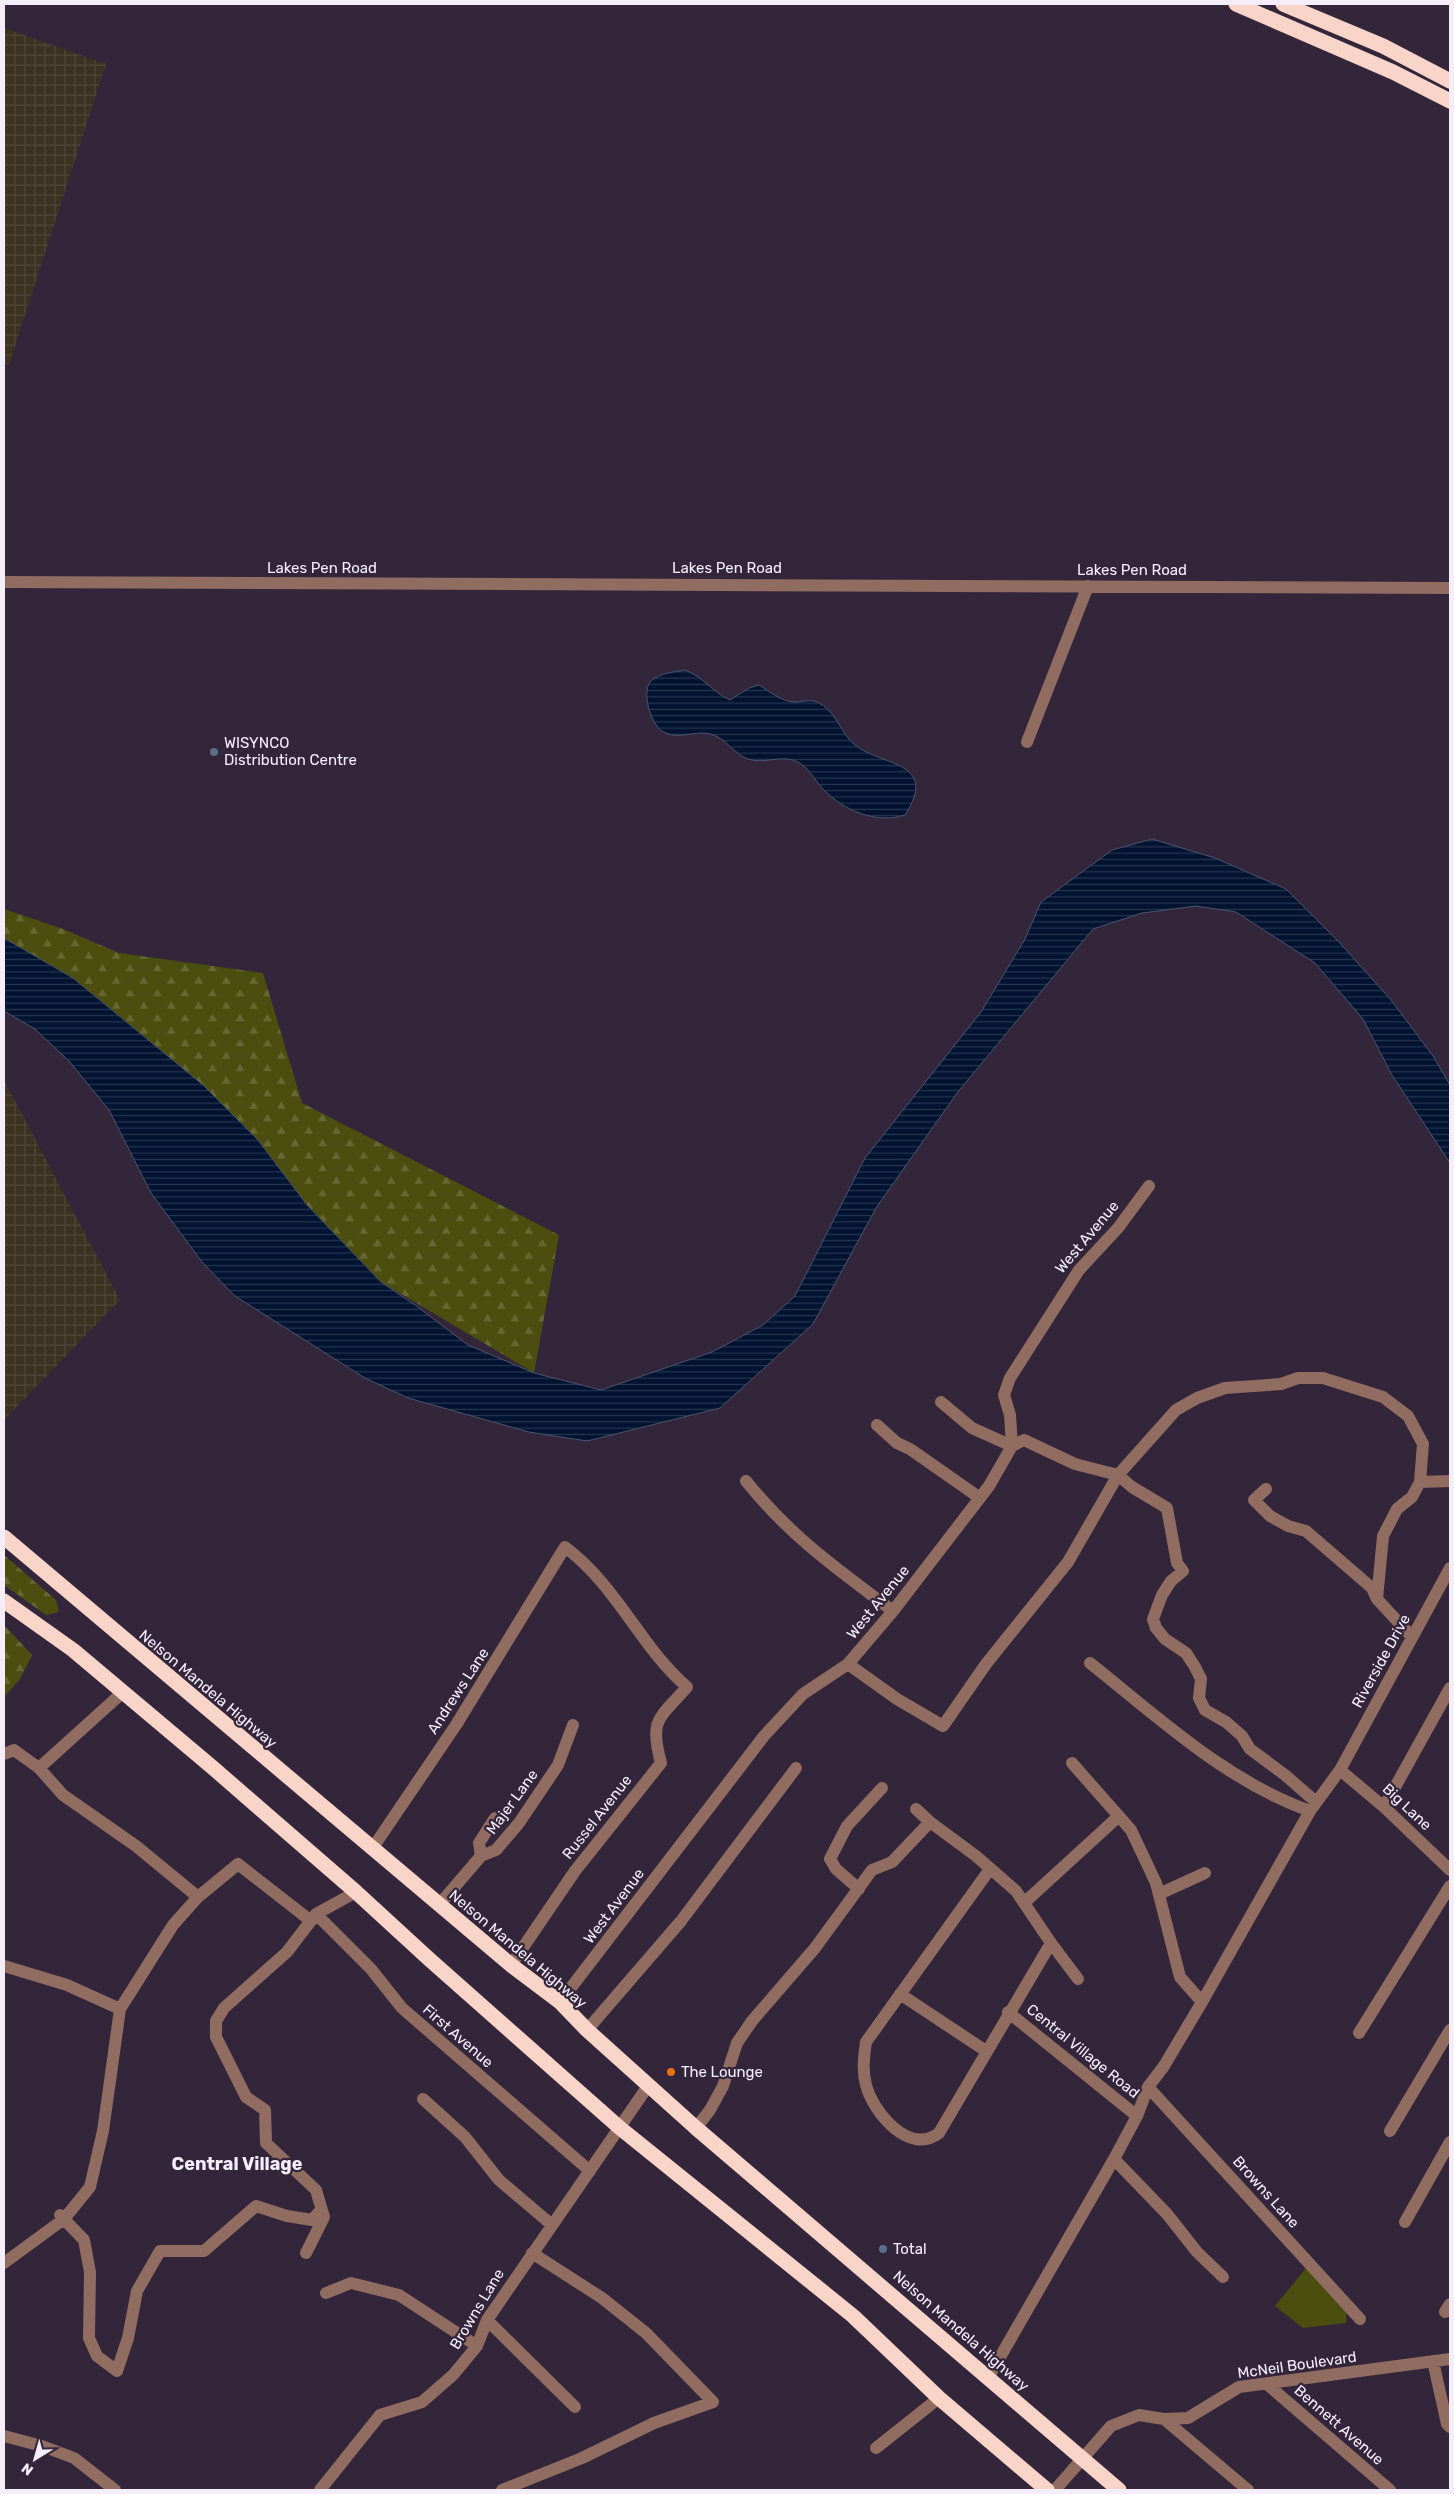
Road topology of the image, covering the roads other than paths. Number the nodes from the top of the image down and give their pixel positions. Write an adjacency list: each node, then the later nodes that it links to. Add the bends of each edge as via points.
1 (1236, 4): 4 (highway, via 1394,72)
2 (1283, 4): 3 (highway, via 1383,46)
3 (1450, 81)
4 (1450, 102)
5 (4, 582): 6 (street, Lakes Pen Road)
6 (1088, 586): 7 (street, Lakes Pen Road); 8 (street)
7 (1450, 588)
8 (1027, 742)
9 (1148, 1186): 12 (street, West Avenue, via 1118,1228 1078,1270 1010,1378 1004,1395 1010,1415)
10 (941, 1402): 12 (street, via 972,1428)
11 (878, 1425): 18 (street, via 897,1443)
12 (1012, 1446): 13 (street, via 1024,1440 1075,1464); 18 (street, West Avenue)
13 (1118, 1475): 16 (street, via 1176,1410 1197,1398 1225,1388 1322,1378 1383,1397 1408,1416 1423,1444); 27 (street, via 1068,1562 986,1664 943,1726 897,1699); 37 (street, via 1167,1508 1177,1563 1183,1571 1167,1588 1153,1619 1156,1628 1186,1653 1195,1667 1201,1679 1199,1698 1205,1710 1242,1736 1250,1749 1285,1775)
14 (746, 1481): 24 (street, via 768,1510 817,1555)
15 (1450, 1481): 16 (street)
16 (1420, 1482): 22 (street, via 1412,1497 1397,1510 1383,1536)
17 (1266, 1489): 22 (street, via 1254,1500 1270,1516 1306,1531 1372,1588)
18 (980, 1498): 24 (street, West Avenue)
19 (4, 1538): 43 (highway, Nelson Mandela Highway)
20 (565, 1547): 43 (street, Andrews Lane, via 456,1725); 57 (street, Russel Avenue, via 602,1580 665,1667 687,1687 658,1720 655,1738 661,1763 575,1871)
21 (1450, 1568): 25 (street, Riverside Drive)
22 (1377, 1599): 25 (street)
23 (4, 1601): 29 (highway, via 73,1650)
24 (894, 1611): 27 (street, West Avenue)
25 (1412, 1637): 35 (street, Riverside Drive)
26 (1090, 1663): 37 (street, via 1225,1768 1280,1800)
27 (848, 1664): 61 (street, West Avenue, via 803,1694 764,1736)
28 (1450, 1688): 38 (street)
29 (127, 1700): 33 (street); 50 (highway)
30 (573, 1725): 44 (street, Majer Lane, via 558,1766 524,1816 496,1850)
31 (4, 1754): 33 (street, via 14,1750)
32 (1072, 1763): 40 (street)
33 (39, 1768): 52 (street, via 63,1795 136,1846)
34 (796, 1768): 65 (street, via 681,1920)
35 (1340, 1770): 37 (street, Riverside Drive); 38 (street, Big Lane)
36 (882, 1788): 49 (street, via 847,1826 830,1858 836,1869)
37 (1313, 1807): 62 (street, Riverside Drive)
38 (1384, 1807): 46 (street, Big Lane)
39 (916, 1809): 42 (street)
40 (1119, 1816): 51 (street, via 1131,1830); 53 (street)
41 (495, 1818): 44 (street, via 479,1843)
42 (930, 1822): 45 (street); 49 (street, via 892,1862 872,1870)
43 (372, 1849): 54 (highway, Nelson Mandela Highway)
44 (481, 1856): 54 (street, Majer Lane)
45 (990, 1868): 53 (street); 60 (street)
46 (1450, 1870)
47 (1205, 1873): 51 (street)
48 (1450, 1886): 67 (street)
49 (859, 1889): 74 (street, via 815,1948 752,2021 737,2043 723,2086)
50 (356, 1892): 55 (street); 73 (highway)
51 (1159, 1894): 62 (street, via 1180,1977)
52 (198, 1897): 55 (street, First Avenue, via 238,1864); 63 (street, via 173,1925)
53 (1025, 1902): 56 (street)
54 (439, 1905): 57 (highway, Nelson Mandela Highway)
55 (314, 1917): 78 (street, First Avenue, via 365,1963 402,2008); 79 (street, via 288,1952 224,2008 216,2021 216,2037 246,2097 265,2110 266,2143 316,2190)
56 (1051, 1943): 59 (street); 64 (street)
57 (511, 1965): 61 (highway, Nelson Mandela Highway)
58 (4, 1966): 63 (street, via 67,1985)
59 (1078, 1979)
60 (900, 1994): 68 (street); 68 (street, via 866,2042 863,2067 872,2100 896,2130 923,2140 939,2133)
61 (560, 2002): 65 (highway, Nelson Mandela Highway)
62 (1202, 2002): 70 (street, Riverside Drive)
63 (120, 2009): 80 (street, via 103,2131 90,2187)
64 (1008, 2012): 68 (street); 72 (street, Central Village Road)
65 (587, 2030): 69 (highway, Nelson Mandela Highway)
66 (1450, 2030): 75 (street)
67 (1359, 2033)
68 (986, 2051)
69 (648, 2086): 73 (street, Browns Lane); 74 (highway, Nelson Mandela Highway)
70 (1148, 2087): 72 (street, Riverside Drive); 88 (street, Browns Lane)
71 (423, 2099): 82 (street, via 465,2137 498,2180)
72 (1137, 2116): 77 (street, Riverside Drive)
73 (620, 2128): 78 (street, Browns Lane); 95 (highway, via 853,2316)
74 (696, 2128): 93 (highway, Nelson Mandela Highway)
75 (1390, 2131)
76 (1450, 2142): 81 (street)
77 (1114, 2159): 86 (street, via 1167,2214 1197,2252); 93 (street, Riverside Drive)
78 (590, 2171): 82 (street, Browns Lane)
79 (321, 2210): 80 (street, via 312,2220 256,2206 204,2251 160,2251 137,2291 128,2338 117,2371 97,2356 89,2338 90,2272 84,2240); 83 (street, via 324,2217)
80 (62, 2217): 85 (street)
81 (1405, 2222)
82 (552, 2225): 84 (street, Browns Lane)
83 (306, 2253)
84 (532, 2253): 89 (street, Browns Lane); 104 (street, via 602,2298 646,2333 714,2402 654,2422 582,2458)
85 (4, 2263)
86 (1223, 2276)
87 (326, 2293): 90 (street, via 351,2283 399,2295)
88 (1360, 2319)
89 (486, 2320): 90 (street, Browns Lane); 96 (street)
90 (477, 2346): 103 (street, Browns Lane, via 453,2375 422,2402 380,2415)
91 (1450, 2359): 92 (street, McNeil Boulevard)
92 (1434, 2361): 94 (street, McNeil Boulevard); 98 (street)
93 (988, 2378): 101 (highway, Nelson Mandela Highway)
94 (1268, 2385): 97 (street, McNeil Boulevard, via 1239,2387 1188,2418); 109 (street, Bennett Avenue)
95 (939, 2398): 100 (street); 105 (highway)
96 (575, 2407)
97 (1164, 2419): 101 (street, McNeil Boulevard, via 1139,2415 1111,2426); 108 (street)
98 (1450, 2426)
99 (4, 2436): 102 (street, via 74,2458)
100 (876, 2448)
101 (1082, 2458): 106 (street, McNeil Boulevard); 107 (highway, Nelson Mandela Highway)
102 (115, 2490)
103 (320, 2490)
104 (502, 2490)
105 (1047, 2490)
106 (1055, 2490)
107 (1119, 2490)
108 (1248, 2490)
109 (1390, 2490)

